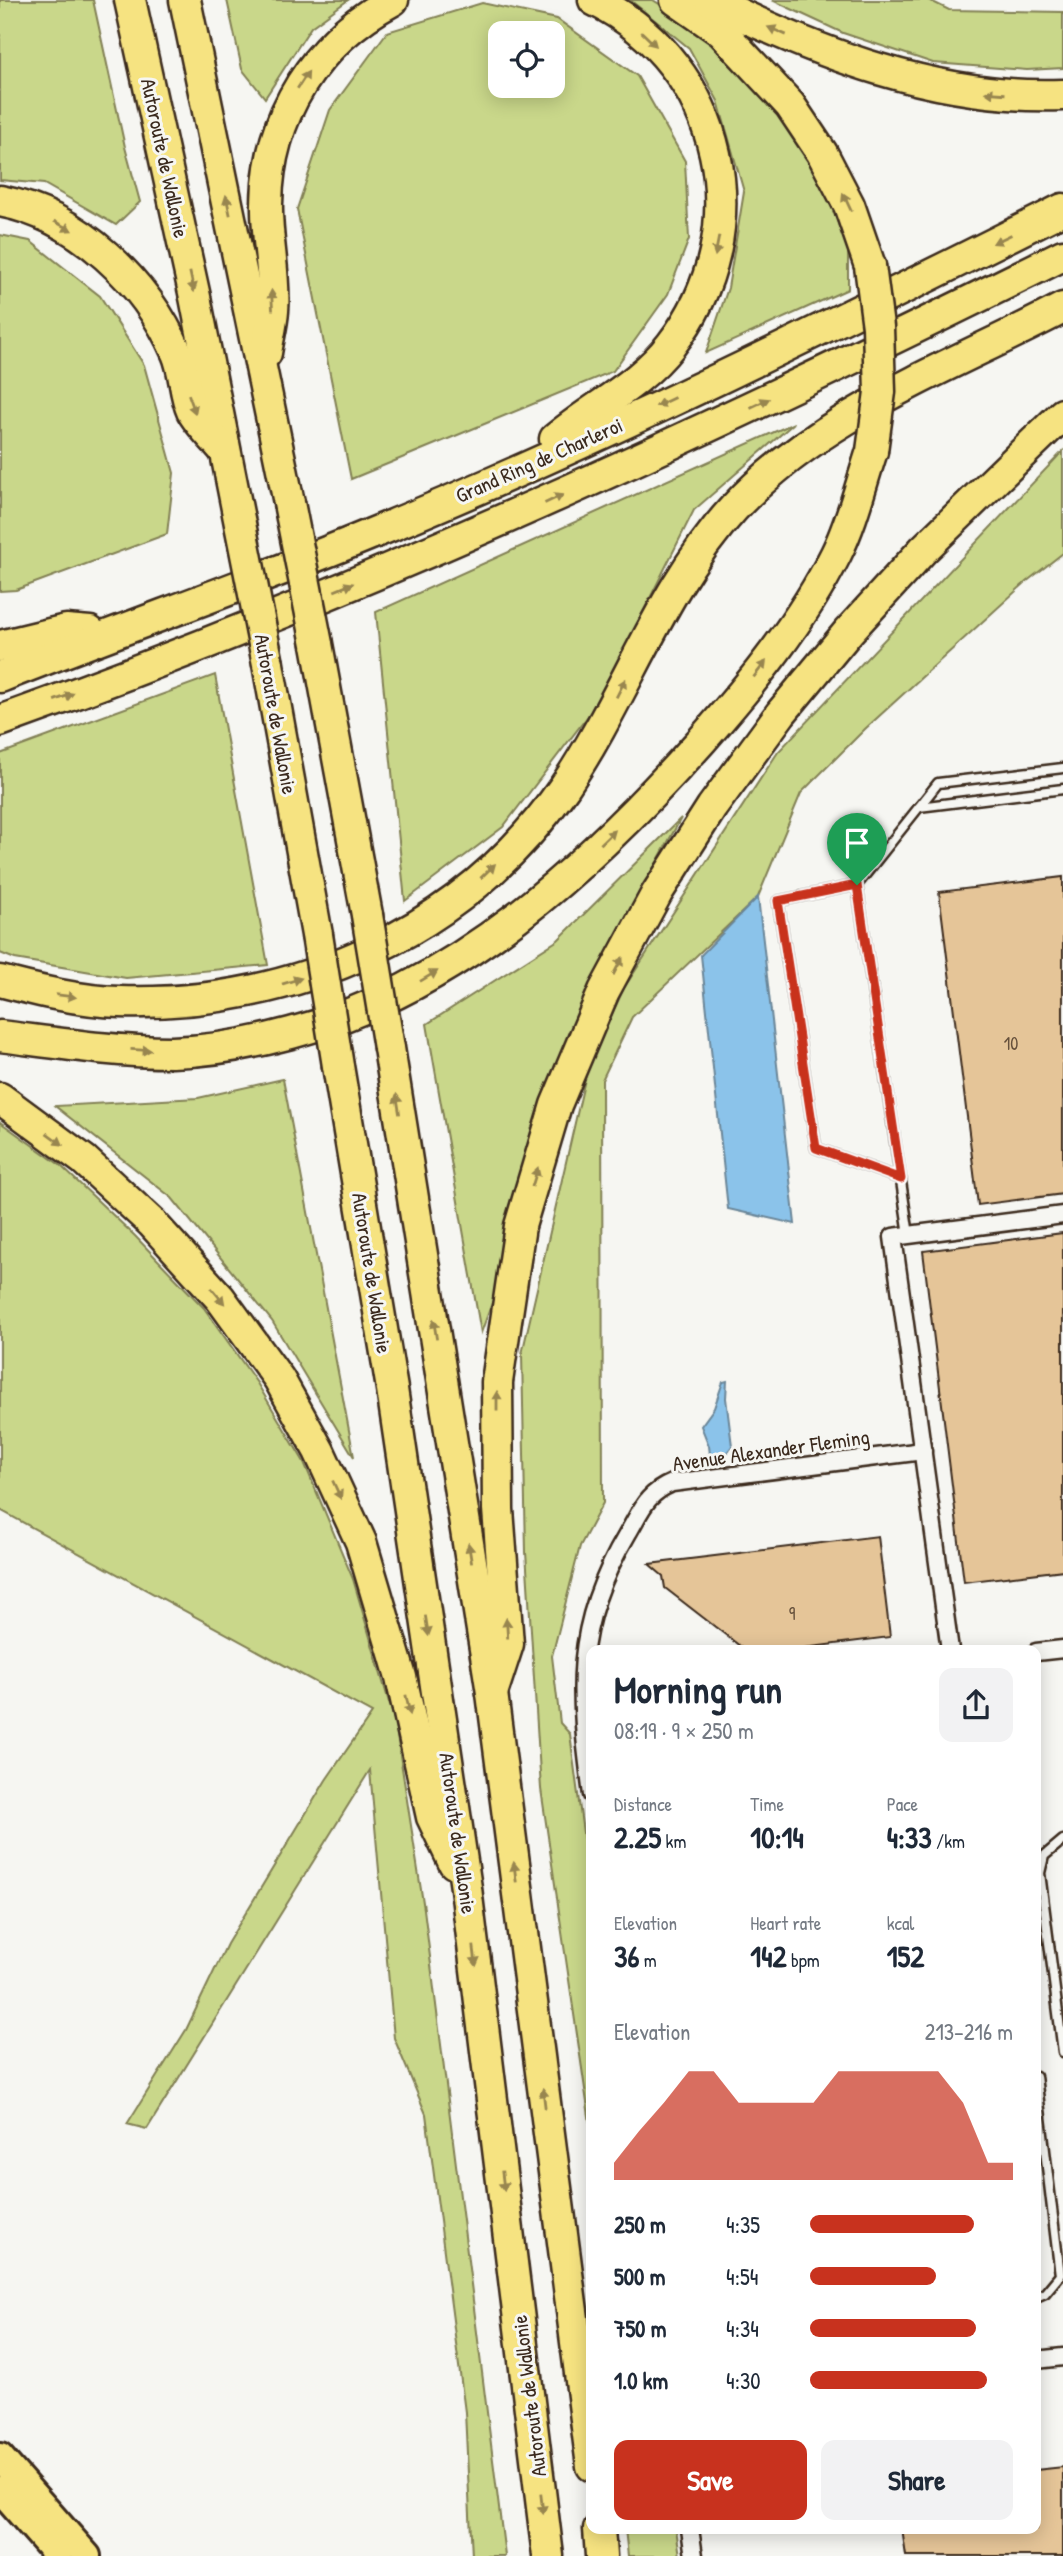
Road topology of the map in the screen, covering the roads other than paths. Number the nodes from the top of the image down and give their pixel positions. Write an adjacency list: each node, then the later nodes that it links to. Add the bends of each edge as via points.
1 (130, 0): 14 (highway, Autoroute de Wallonie, one-way to 14)
2 (185, 0): 12 (highway, one-way to 2)
3 (393, 0): 12 (highway, one-way to 3, via 274,309 267,180 276,136 304,78 331,44)
4 (594, 0): 15 (highway, one-way to 15, via 654,42 695,100 719,172 717,248 701,298 669,347 632,384)
5 (676, 0): 25 (highway, one-way to 5, bridge, via 173,1052 233,1044 291,1033 340,1017 427,979 514,919 656,792 730,708 802,615 837,552 872,451 880,392 870,266 849,205 790,105 722,32)
6 (710, 0): 7 (highway, one-way to 6, via 973,91 906,77 827,52)
7 (1063, 95)
8 (0, 201): 14 (highway, one-way to 14, via 36,212 82,236 120,268 152,307 178,355 192,411)
9 (1063, 209): 15 (highway, Grand Ring de Charleroi, one-way to 15, via 810,335)
10 (1063, 255): 19 (highway, Grand Ring de Charleroi, one-way to 10, via 178,654 532,509 826,373)
11 (1063, 308): 24 (highway, one-way to 11, via 52,994 117,1002 175,1001 282,985 340,966 408,932 470,887 523,837 564,787 605,721 649,633 690,566 733,509 822,434)
12 (263, 367): 34 (highway, one-way to 12, bridge, via 367,915)
13 (1063, 414): 34 (highway, one-way to 13, via 508,1644 498,1509 497,1382 520,1226 556,1105 604,990 705,817 781,713 923,550)
14 (227, 454): 39 (highway, Autoroute de Wallonie, one-way to 39, bridge, via 317,935 392,1389)
15 (516, 471): 16 (highway, Grand Ring de Charleroi, via 370,535)
16 (111, 633): 17 (highway, via 66,631); 18 (highway, Grand Ring de Charleroi)
17 (0, 646)
18 (0, 677)
19 (0, 721)
20 (1063, 768): 22 (lane, via 938,783)
21 (1063, 789): 22 (lane)
22 (919, 807): 23 (lane)
23 (857, 885): 27 (lane); 27 (lane, via 778,901 816,1148)
24 (0, 981)
25 (0, 1036)
26 (0, 1098): 39 (highway, one-way to 39, via 84,1160 152,1223 220,1298 279,1379 361,1542 401,1677 432,1817)
27 (901, 1179): 29 (lane)
28 (1063, 1215): 29 (street)
29 (909, 1235): 30 (street, via 893,1237)
30 (923, 1451): 31 (street); 35 (street, Avenue Alexander Fleming, via 672,1483 654,1491 608,1567 594,1608 583,1654)
31 (949, 1645)
32 (1063, 1649): 33 (street)
33 (1041, 1651)
34 (492, 1693): 45 (highway, one-way to 34)
35 (586, 1750)
36 (1063, 1840): 37 (lane, via 1044,1856)
37 (1041, 1869)
38 (1041, 1881): 40 (lane)
39 (466, 1888): 52 (highway, Autoroute de Wallonie, one-way to 52)
40 (1063, 2052)
41 (1041, 2117): 42 (lane, via 1060,2275)
42 (1041, 2295)
43 (1063, 2357): 44 (street)
44 (1041, 2359)
45 (586, 2420)
46 (0, 2457): 51 (main road)
47 (0, 2490): 50 (main road)
48 (599, 2534): 53 (highway)
49 (691, 2534): 54 (street)
50 (58, 2556)
51 (87, 2556)
52 (548, 2556)
53 (601, 2556)
54 (694, 2556)

